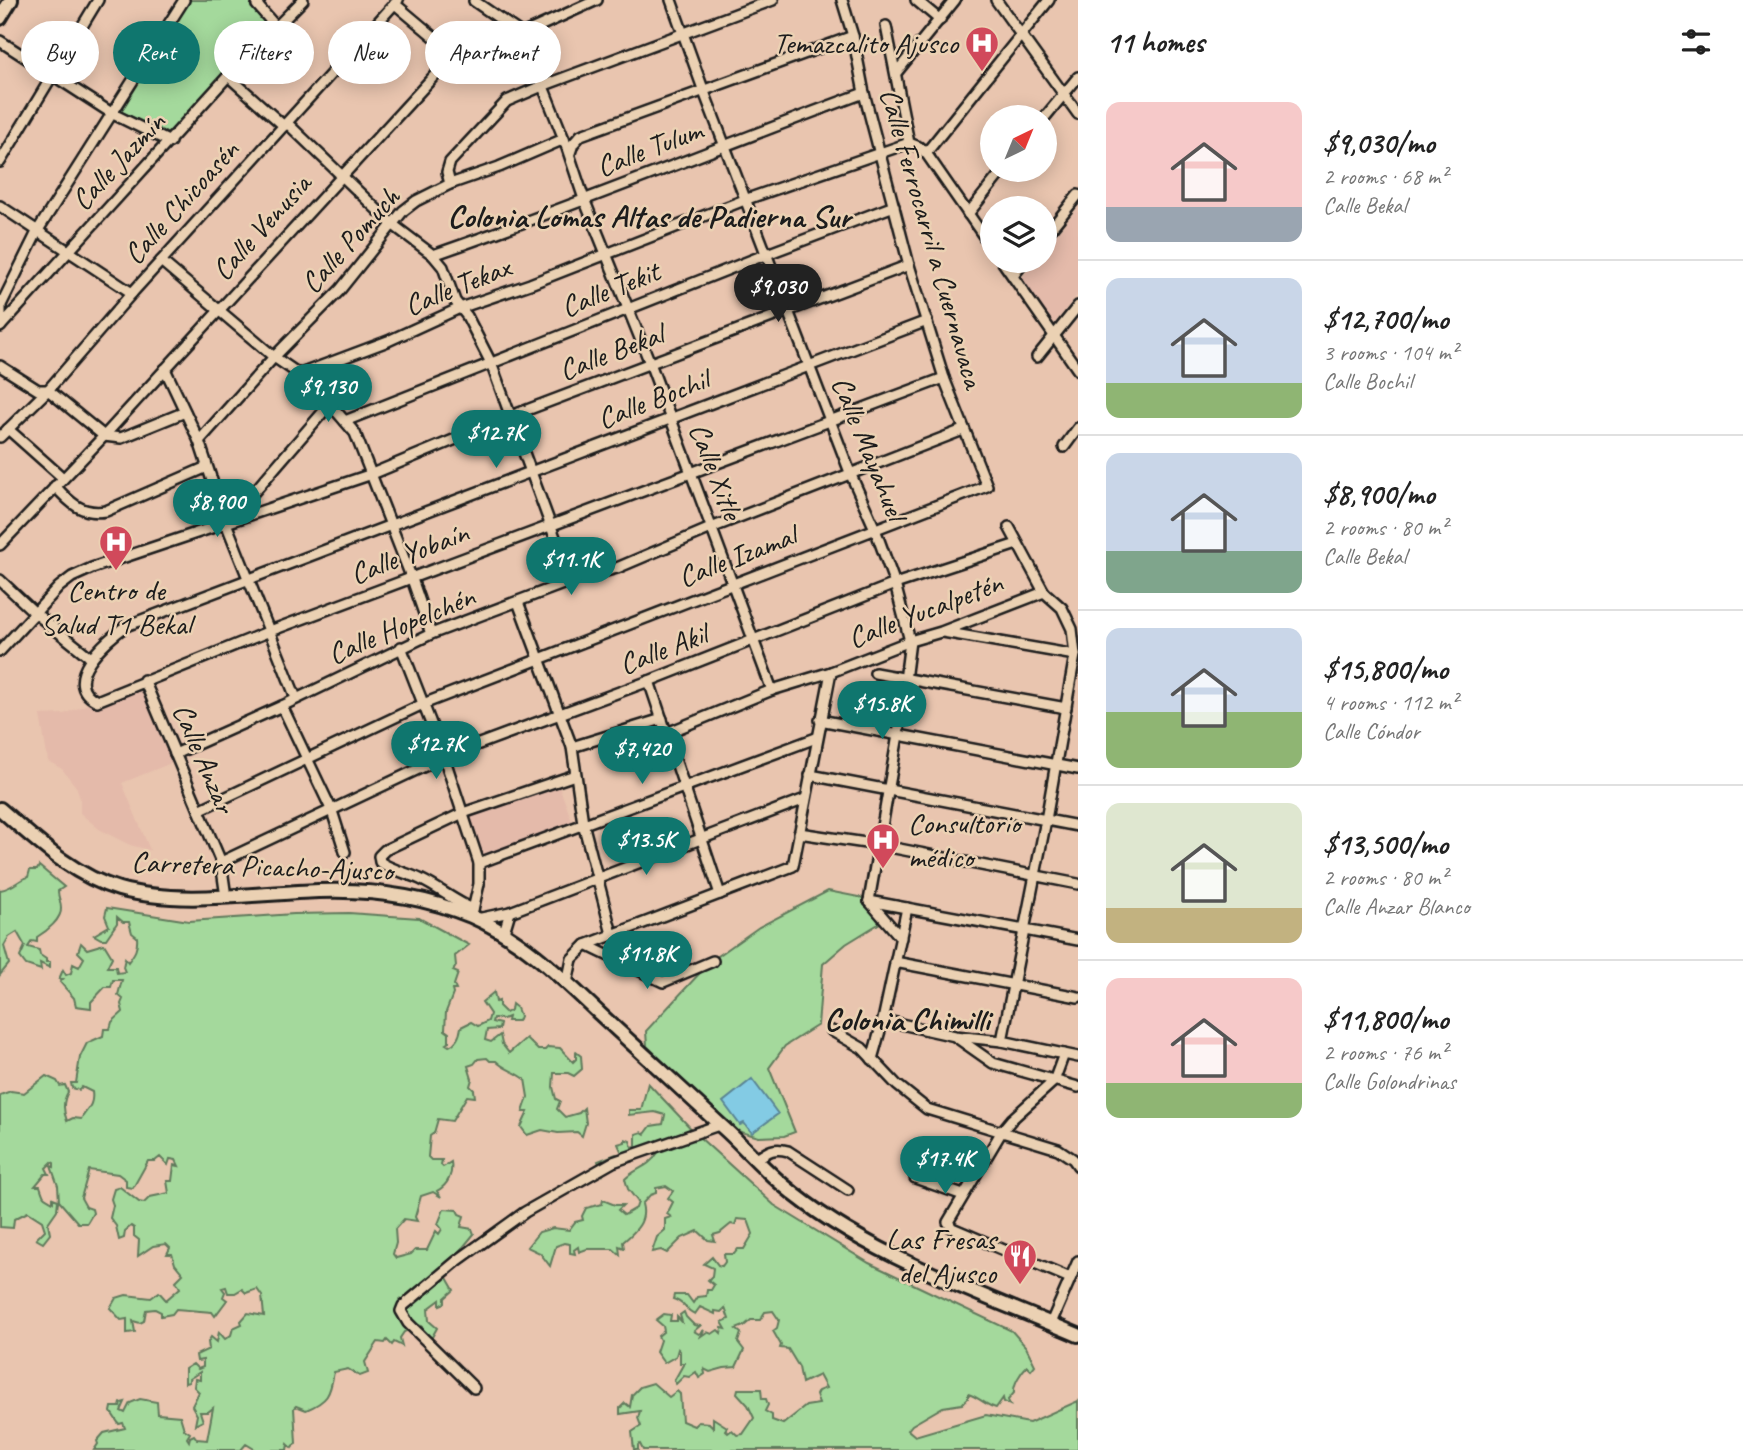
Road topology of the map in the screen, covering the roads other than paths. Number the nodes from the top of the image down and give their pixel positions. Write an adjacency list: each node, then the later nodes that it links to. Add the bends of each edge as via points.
1 (11, 0): 16 (main road)
2 (98, 0): 18 (street)
3 (184, 0): 42 (street)
4 (260, 0): 19 (street, via 257,5)
5 (303, 0): 20 (street, Calle Jazmín)
6 (671, 0): 25 (street, Calle Mayahuel)
7 (773, 0): 25 (street)
8 (842, 0): 27 (street, Calle Ferrocarril a Cuernavaca)
9 (916, 0): 17 (street)
10 (955, 0): 17 (street)
11 (996, 0): 26 (street)
12 (1049, 0): 26 (street)
13 (474, 1): 21 (street)
14 (589, 1): 22 (street, Calle Venusia)
15 (397, 2): 24 (street); 44 (street, Calle Chicoasén)
16 (0, 18)
17 (940, 20): 30 (street)
18 (86, 21)
19 (271, 21)
20 (284, 21)
21 (503, 21)
22 (548, 21)
23 (886, 26): 30 (street)
24 (425, 27)
25 (684, 33): 37 (street); 38 (street, Calle Mayahuel)
26 (1020, 33): 40 (street); 50 (street)
27 (853, 36): 38 (street); 39 (street, Calle Ferrocarril a Cuernavaca)
28 (0, 41): 29 (street)
29 (21, 54)
30 (896, 73): 47 (street)
31 (1078, 78): 40 (street)
32 (48, 84): 52 (street)
33 (68, 84): 42 (street)
34 (221, 84): 46 (street, Calle Jazmín)
35 (237, 84): 44 (street)
36 (426, 84): 53 (street, Calle Venusia)
37 (542, 86): 45 (street, Calle Xitle); 55 (street, via 496,110 450,162)
38 (703, 89): 48 (street, Calle Mayahuel); 51 (street, via 581,135)
39 (864, 93): 48 (street, Calle Tulum); 49 (street, Calle Ferrocarril a Cuernavaca)
40 (1064, 94): 41 (street); 43 (street)
41 (1055, 105)
42 (113, 114): 46 (street); 64 (street)
43 (1078, 114)
44 (285, 125): 53 (street); 70 (street, Calle Chicoasén)
45 (564, 139): 51 (street, Calle Xitle); 55 (street, Calle Pomuch)
46 (170, 142): 66 (street, Calle Jazmín)
47 (909, 143): 49 (street, Calle Tekax); 50 (street)
48 (725, 144): 57 (street, Calle Tulum); 58 (street, Calle Mayahuel)
49 (880, 152): 58 (street, Calle Tekax); 60 (street, Calle Ferrocarril a Cuernavaca)
50 (926, 153): 61 (street)
51 (570, 155): 57 (street, Calle Xitle)
52 (0, 162)
53 (341, 176): 63 (street); 78 (street, Calle Venusia)
54 (993, 182): 61 (street)
55 (450, 184): 63 (street, Calle Pomuch, via 416,201)
56 (1078, 195): 62 (street)
57 (584, 199): 67 (street, Calle Xitle); 69 (street, Calle Tulum)
58 (747, 199): 67 (street, Calle Tekax); 68 (street, Calle Mayahuel)
59 (0, 206): 64 (street)
60 (894, 206): 68 (street, Calle Tekit); 71 (street, Calle Ferrocarril a Cuernavaca)
61 (968, 214): 65 (street)
62 (1057, 221)
63 (392, 224): 69 (street); 84 (street, Calle Pomuch, via 340,290)
64 (38, 230): 66 (street); 82 (street, via 1,305)
65 (980, 231)
66 (69, 250): 75 (street); 82 (street, Calle Jazmín)
67 (605, 254): 77 (street, Calle Tekax); 79 (street, Calle Xitle)
68 (767, 254): 79 (street, Calle Tekit); 80 (street, Calle Mayahuel)
69 (433, 255): 77 (street)
70 (161, 261): 75 (street, Calle Chicoasén); 78 (street)
71 (909, 265): 80 (street, Calle Bekal); 81 (street, Calle Ferrocarril a Cuernavaca)
72 (1011, 273): 74 (street)
73 (1015, 273): 74 (street)
74 (1013, 276): 83 (street)
75 (132, 293): 94 (street, Calle Chicoasén)
76 (1078, 306): 83 (street)
77 (460, 308): 86 (street); 92 (street, Calle Tekax)
78 (219, 309): 84 (street); 90 (street, Calle Venusia)
79 (627, 309): 86 (street, Calle Tekit); 87 (street, Calle Xitle)
80 (789, 309): 87 (street, Calle Bekal); 89 (street, Calle Mayahuel)
81 (927, 321): 89 (street, Calle Bochil); 93 (street, Calle Ferrocarril a Cuernavaca)
82 (1, 326)
83 (1054, 335): 85 (street); 91 (street)
84 (274, 357): 92 (street); 106 (street, Calle Pomuch)
85 (1037, 357)
86 (491, 363): 97 (street); 100 (street, Calle Tekit)
87 (650, 363): 97 (street, Calle Bekal); 98 (street, Calle Xitle)
88 (0, 366): 94 (street, via 38,390)
89 (810, 366): 98 (street, Calle Bochil); 99 (street, Calle Mayahuel)
90 (165, 369): 96 (street); 104 (street, Calle Venusia)
91 (1078, 370)
92 (300, 374): 95 (street)
93 (944, 378): 99 (street, Calle Yobaín); 103 (street, Calle Ferrocarril a Cuernavaca)
94 (48, 390): 102 (street, Calle Chicoasén); 104 (street)
95 (330, 404): 100 (street); 116 (street)
96 (185, 412): 104 (street, via 121,438); 106 (street)
97 (511, 416): 109 (street); 110 (street, Calle Bekal)
98 (669, 418): 109 (street, Calle Bochil); 111 (street, Calle Xitle)
99 (830, 420): 111 (street, Calle Yobaín); 112 (street, Calle Mayahuel)
100 (345, 421): 110 (street)
101 (1078, 428): 107 (street)
102 (8, 429): 105 (street, Calle Chicoasén); 113 (street)
103 (963, 430): 112 (street, Calle Hopelchén); 115 (street, Calle Ferrocarril a Cuernavaca)
104 (104, 436): 113 (street, Calle Venusia)
105 (0, 437)
106 (198, 441): 108 (street)
107 (1064, 447)
108 (207, 467): 114 (street, via 94,513 67,500); 116 (street)
109 (531, 473): 117 (street, Calle Bochil); 118 (street)
110 (372, 474): 116 (street, Calle Bekal); 117 (street)
111 (691, 474): 118 (street, Calle Yobaín); 120 (street, Calle Xitle)
112 (851, 475): 120 (street, Calle Hopelchén); 121 (street, Calle Mayahuel)
113 (63, 478): 114 (street, Calle Venusia)
114 (55, 486): 123 (street, Calle Venusia)
115 (987, 486): 121 (street, Calle Izamal)
116 (226, 523): 124 (street); 132 (street, Calle Bekal, via 72,577)
117 (390, 524): 124 (street, Calle Bochil); 125 (street)
118 (551, 525): 125 (street, Calle Yobaín); 127 (street)
119 (1009, 527): 122 (street)
120 (711, 528): 127 (street, Calle Hopelchén, via 617,568); 128 (street, Calle Xitle)
121 (875, 528): 128 (street, Calle Izamal); 129 (street, Calle Mayahuel)
122 (1017, 544): 129 (street, Calle Akil); 130 (street)
123 (0, 545)
124 (250, 579): 133 (street); 141 (street, Calle Bochil, via 126,626)
125 (412, 579): 133 (street, Calle Yobaín); 135 (street)
126 (0, 580): 132 (street)
127 (571, 581): 131 (street, Calle Hopelchén)
128 (734, 584): 136 (street, Calle Xitle); 142 (street, Calle Izamal)
129 (895, 584): 136 (street, Calle Akil); 137 (street, Calle Mayahuel)
130 (1044, 592): 134 (street, Calle Yucalpetén); 140 (street, via 1062,608 1072,629)
131 (518, 602): 135 (street, Calle Hopelchén); 142 (street)
132 (35, 613): 139 (street, Calle Bekal); 141 (street)
133 (270, 631): 146 (street, Calle Yobaín); 149 (street)
134 (941, 632): 137 (street, Calle Yucalpetén); 140 (street)
135 (431, 634): 138 (street, Calle Hopelchén)
136 (754, 639): 147 (street, Calle Akil); 148 (street, Calle Xitle)
137 (910, 640): 143 (street, Calle Yucalpetén); 145 (street)
138 (401, 647): 149 (street, Calle Hopelchén); 150 (street)
139 (0, 651)
140 (1075, 655): 152 (street)
141 (92, 658): 146 (street, Calle Yobaín, via 83,683 97,701)
142 (539, 659): 150 (street, Calle Izamal); 153 (street)
143 (831, 672): 148 (street, Calle Yucalpetén); 155 (street)
144 (875, 673): 145 (street)
145 (906, 677): 152 (street); 157 (street)
146 (144, 680): 160 (street, Calle Anzar)
147 (649, 681): 153 (street, Calle Akil); 154 (street)
148 (772, 690): 156 (street, Calle Yucalpetén)
149 (296, 698): 151 (street, Calle Hopelchén)
150 (423, 704): 161 (street); 162 (street, Calle Izamal)
151 (282, 706): 160 (street, Calle Hopelchén); 162 (street)
152 (1066, 708): 163 (street)
153 (558, 714): 159 (street); 161 (street, Calle Akil)
154 (662, 719): 156 (street); 159 (street)
155 (820, 720): 157 (street); 158 (street)
156 (667, 733): 167 (street)
157 (898, 735): 163 (street); 168 (street)
158 (816, 738): 166 (street); 167 (street)
159 (572, 747): 165 (street)
160 (175, 754): 171 (street, Calle Anzar)
161 (444, 757): 172 (street, Calle Akil); 173 (street)
162 (307, 759): 171 (street, Calle Izamal); 172 (street)
163 (1055, 766): 164 (street); 174 (street)
164 (1078, 769)
165 (575, 775): 173 (street); 175 (street)
166 (810, 775): 168 (street); 169 (street)
167 (684, 786): 175 (street); 178 (street)
168 (889, 790): 174 (street); 179 (street)
169 (804, 799): 177 (street); 178 (street)
170 (0, 809): 187 (main road, Carretera Picacho-Ajusco, via 64,861 119,889)
171 (199, 810): 181 (street, Calle Anzar)
172 (331, 811): 180 (street); 181 (street, Calle Akil)
173 (463, 813): 182 (street); 191 (street, via 379,856 380,862 422,880)
174 (1046, 820): 176 (street); 183 (street)
175 (583, 823): 182 (street); 184 (street)
176 (1078, 825)
177 (799, 833): 179 (street); 186 (street, via 795,861 788,869)
178 (702, 840): 184 (street); 186 (street)
179 (879, 845): 183 (street); 188 (street)
180 (345, 852)
181 (221, 862): 187 (street, Calle Anzar)
182 (479, 863): 191 (street)
183 (1035, 877): 185 (street); 192 (street)
184 (598, 879): 190 (street); 194 (street)
185 (1078, 884)
186 (720, 894): 194 (street)
187 (226, 897): 191 (main road, Carretera Picacho-Ajusco, via 361,891)
188 (869, 901): 189 (street); 195 (street)
189 (907, 908): 192 (street); 195 (street)
190 (510, 912): 191 (street); 193 (street)
191 (474, 915): 193 (main road, Carretera Picacho-Ajusco)
192 (1024, 930): 196 (street); 201 (street)
193 (504, 932): 200 (main road, Carretera Picacho-Ajusco)
194 (612, 934): 197 (street)
195 (901, 938): 199 (street)
196 (1078, 940)
197 (586, 946): 198 (street, via 663,982); 200 (street, via 572,959)
198 (713, 961)
199 (895, 962): 201 (street); 203 (street)
200 (567, 983): 212 (main road, Carretera Picacho-Ajusco)
201 (1012, 986): 202 (street); 206 (street)
202 (1078, 997)
203 (883, 1020): 205 (street); 209 (street)
204 (832, 1031): 209 (street)
205 (955, 1036): 206 (street); 210 (street, via 993,1063)
206 (1002, 1041): 207 (street)
207 (1064, 1054): 208 (street); 210 (street)
208 (1078, 1057)
209 (872, 1059): 213 (street, via 927,1109)
210 (1054, 1081): 211 (street); 213 (street)
211 (1078, 1087)
212 (719, 1125): 214 (main road, Carretera Picacho-Ajusco); 223 (street, via 613,1162 525,1212 403,1306 408,1323)
213 (1002, 1131): 215 (street, via 1058,1149); 218 (street)
214 (757, 1159): 217 (street, via 770,1150 788,1151); 221 (main road, Carretera Picacho-Ajusco, via 784,1186 837,1223 914,1266)
215 (1078, 1166)
216 (915, 1178): 218 (street)
217 (848, 1190)
218 (963, 1195): 220 (street, via 948,1222 951,1228)
219 (1078, 1262): 220 (street)
220 (1070, 1278): 221 (street)
221 (1051, 1323): 222 (main road, Carretera Picacho-Ajusco)
222 (1078, 1335)
223 (474, 1388)

